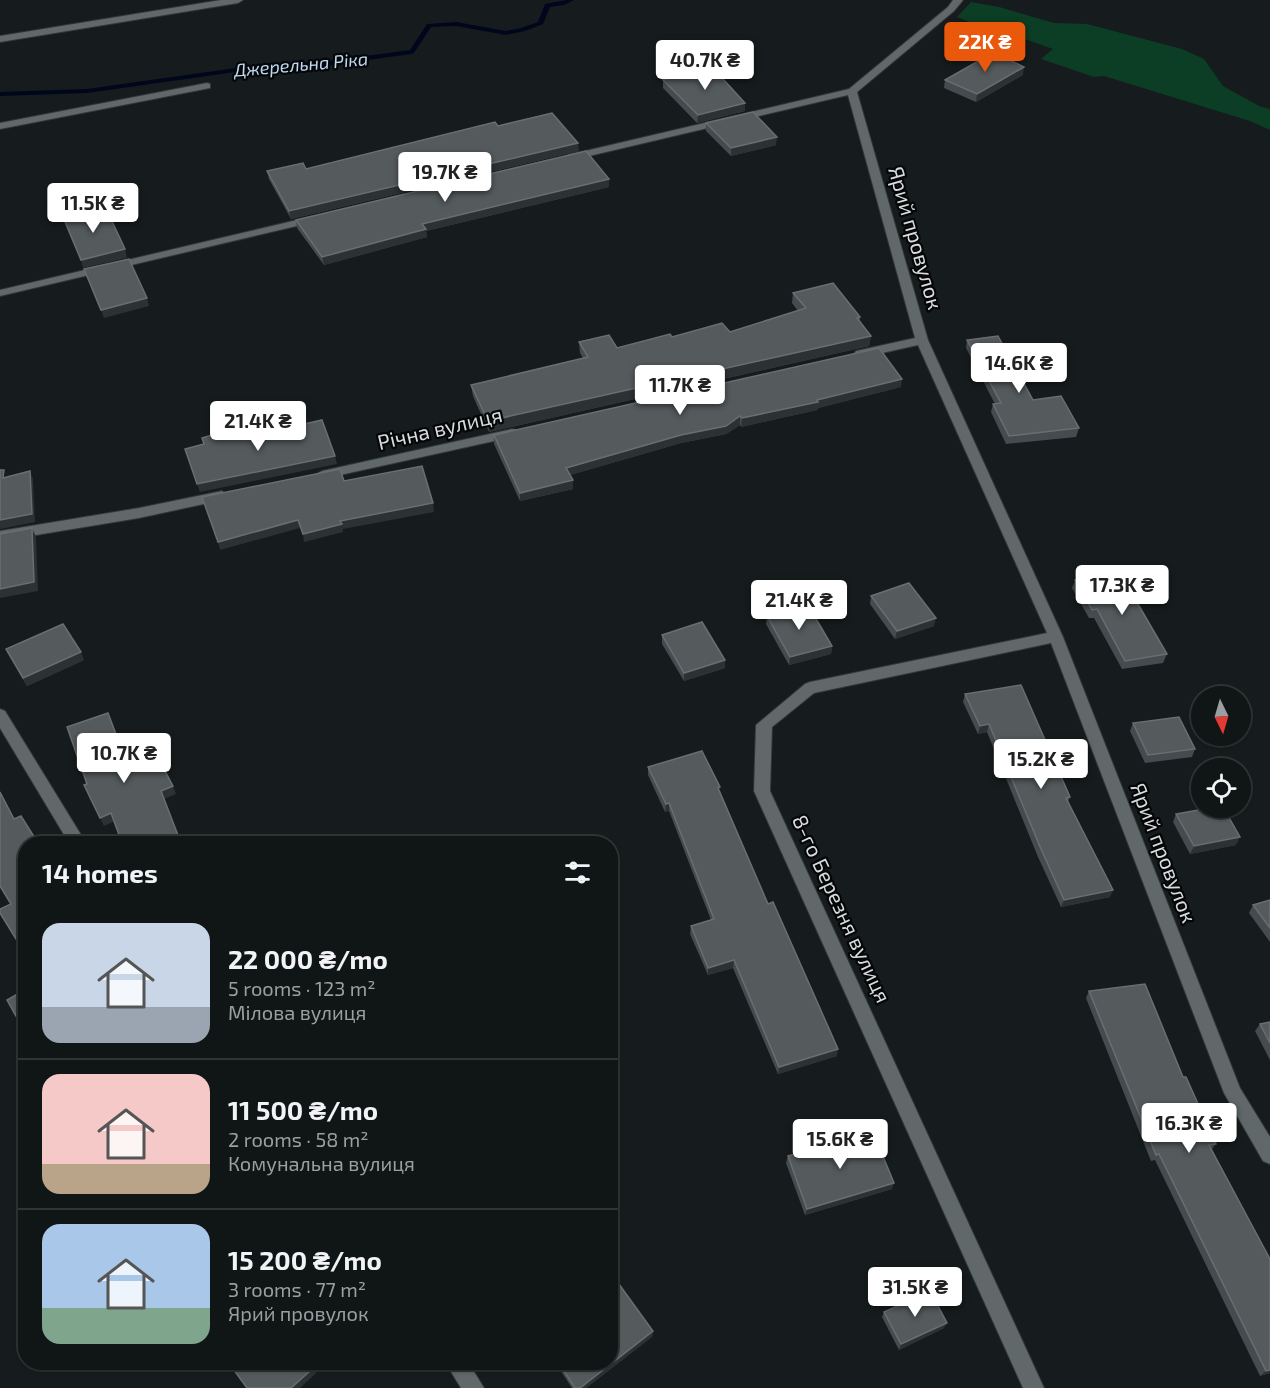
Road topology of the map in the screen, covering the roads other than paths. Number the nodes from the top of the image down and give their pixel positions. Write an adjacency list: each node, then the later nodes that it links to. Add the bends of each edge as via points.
1 (238, 0): 3 (street)
2 (958, 0): 5 (street)
3 (0, 39)
4 (207, 86): 6 (street)
5 (852, 92): 7 (street); 10 (street, Ярий провулок)
6 (0, 126)
7 (560, 160)
8 (327, 216): 9 (street)
9 (0, 293)
10 (922, 340): 11 (street); 16 (street, Ярий провулок)
11 (844, 358)
12 (524, 430): 13 (street, Річна вулиця)
13 (313, 477)
14 (232, 494): 15 (street)
15 (0, 536)
16 (1056, 637): 19 (street, Ярий провулок, via 1233,1092); 22 (street, 8-го Березня вулиця, via 810,688 764,725 762,791)
17 (0, 716): 18 (street)
18 (74, 836)
19 (1270, 1155)
20 (461, 1370): 21 (street)
21 (474, 1388)
22 (1035, 1388)

